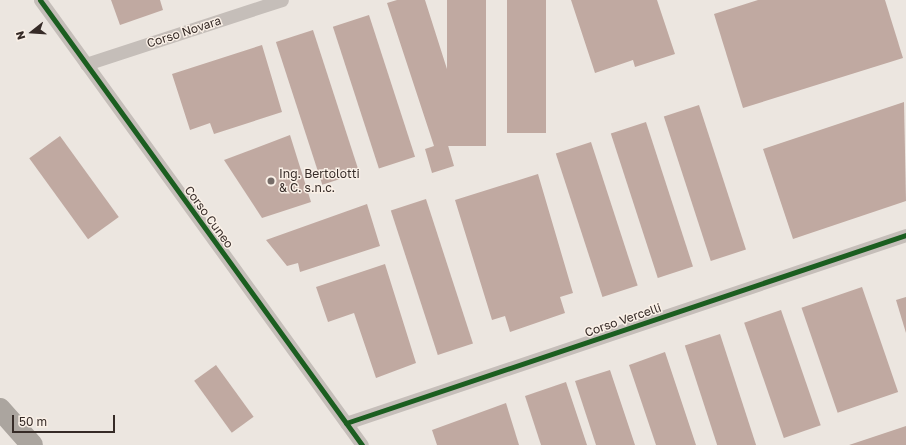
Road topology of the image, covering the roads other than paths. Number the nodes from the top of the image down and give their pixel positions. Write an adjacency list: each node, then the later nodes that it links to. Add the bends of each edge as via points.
1 (40, 0): 3 (street, Corso Cuneo)
2 (282, 0): 3 (street, Corso Novara)
3 (86, 64): 6 (street, Corso Cuneo)
4 (906, 235): 6 (street, Corso Vercelli)
5 (0, 409): 7 (highway)
6 (346, 423): 8 (street, Corso Cuneo)
7 (32, 445)
8 (362, 445)

